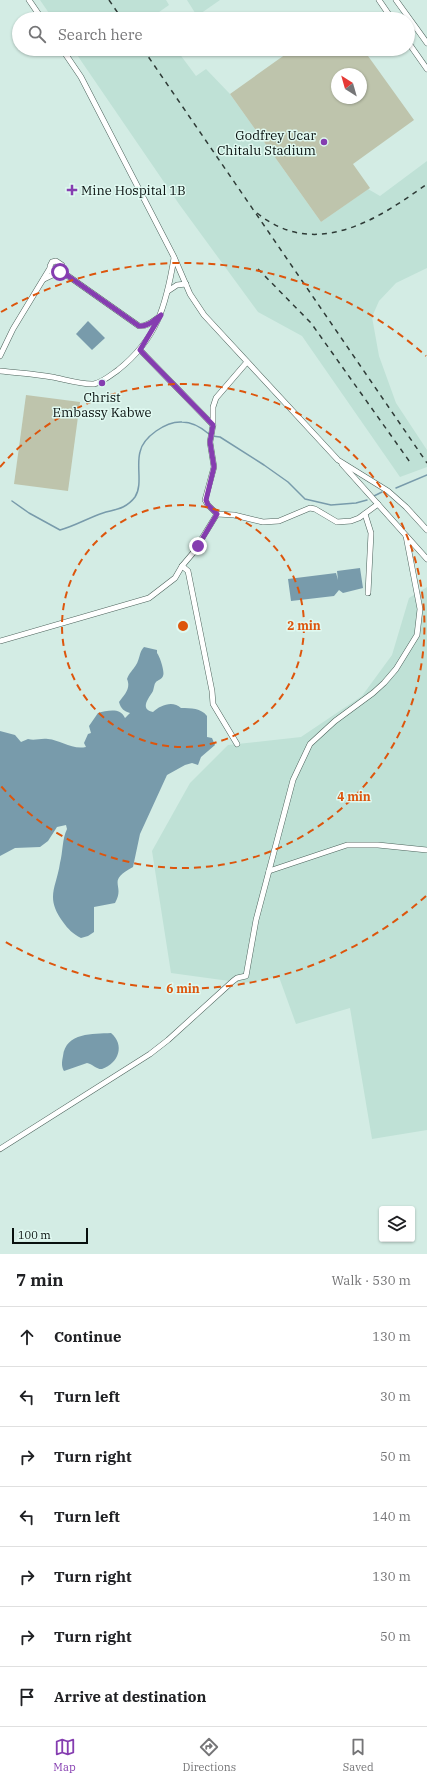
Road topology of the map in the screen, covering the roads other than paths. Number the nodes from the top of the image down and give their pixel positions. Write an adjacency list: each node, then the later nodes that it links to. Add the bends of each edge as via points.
1 (29, 0): 4 (street)
2 (379, 0): 5 (street)
3 (396, 0): 6 (street)
4 (37, 12)
5 (387, 12)
6 (405, 12)
7 (415, 26): 8 (street)
8 (427, 43)
9 (415, 52): 11 (street)
10 (67, 56): 12 (street, via 81,77)
11 (427, 69)
12 (174, 257): 17 (street); 18 (street)
13 (50, 268): 14 (street, via 50,264 56,260 62,265); 15 (street); 16 (street)
14 (61, 271): 15 (street); 19 (street, via 139,326 149,324)
15 (54, 273): 16 (street)
16 (43, 280): 21 (street)
17 (186, 284): 18 (street, via 177,285); 22 (street, via 204,315)
18 (168, 291): 19 (street)
19 (161, 315): 20 (street)
20 (140, 350): 23 (street, via 109,377 95,384); 24 (street)
21 (0, 356)
22 (247, 362): 24 (street, via 216,398); 25 (street)
23 (0, 371)
24 (212, 427): 27 (street, via 210,442 214,467 206,500)
25 (338, 460): 26 (street); 29 (street, via 388,491)
26 (378, 504): 28 (street); 30 (street)
27 (217, 514): 28 (street, via 271,522 310,508 337,522 351,521); 32 (street)
28 (365, 514): 33 (street, via 371,533)
29 (427, 530)
30 (406, 536): 31 (street); 37 (street, via 420,609 417,635 384,683 310,744 294,780)
31 (427, 559)
32 (182, 566): 34 (street, via 175,578 149,598); 35 (street, via 188,571 213,704)
33 (368, 593)
34 (0, 641)
35 (236, 744)
36 (427, 850): 37 (street, via 378,844 347,845)
37 (269, 871): 38 (street, via 256,920 246,976 233,981 150,1054)
38 (0, 1149)

